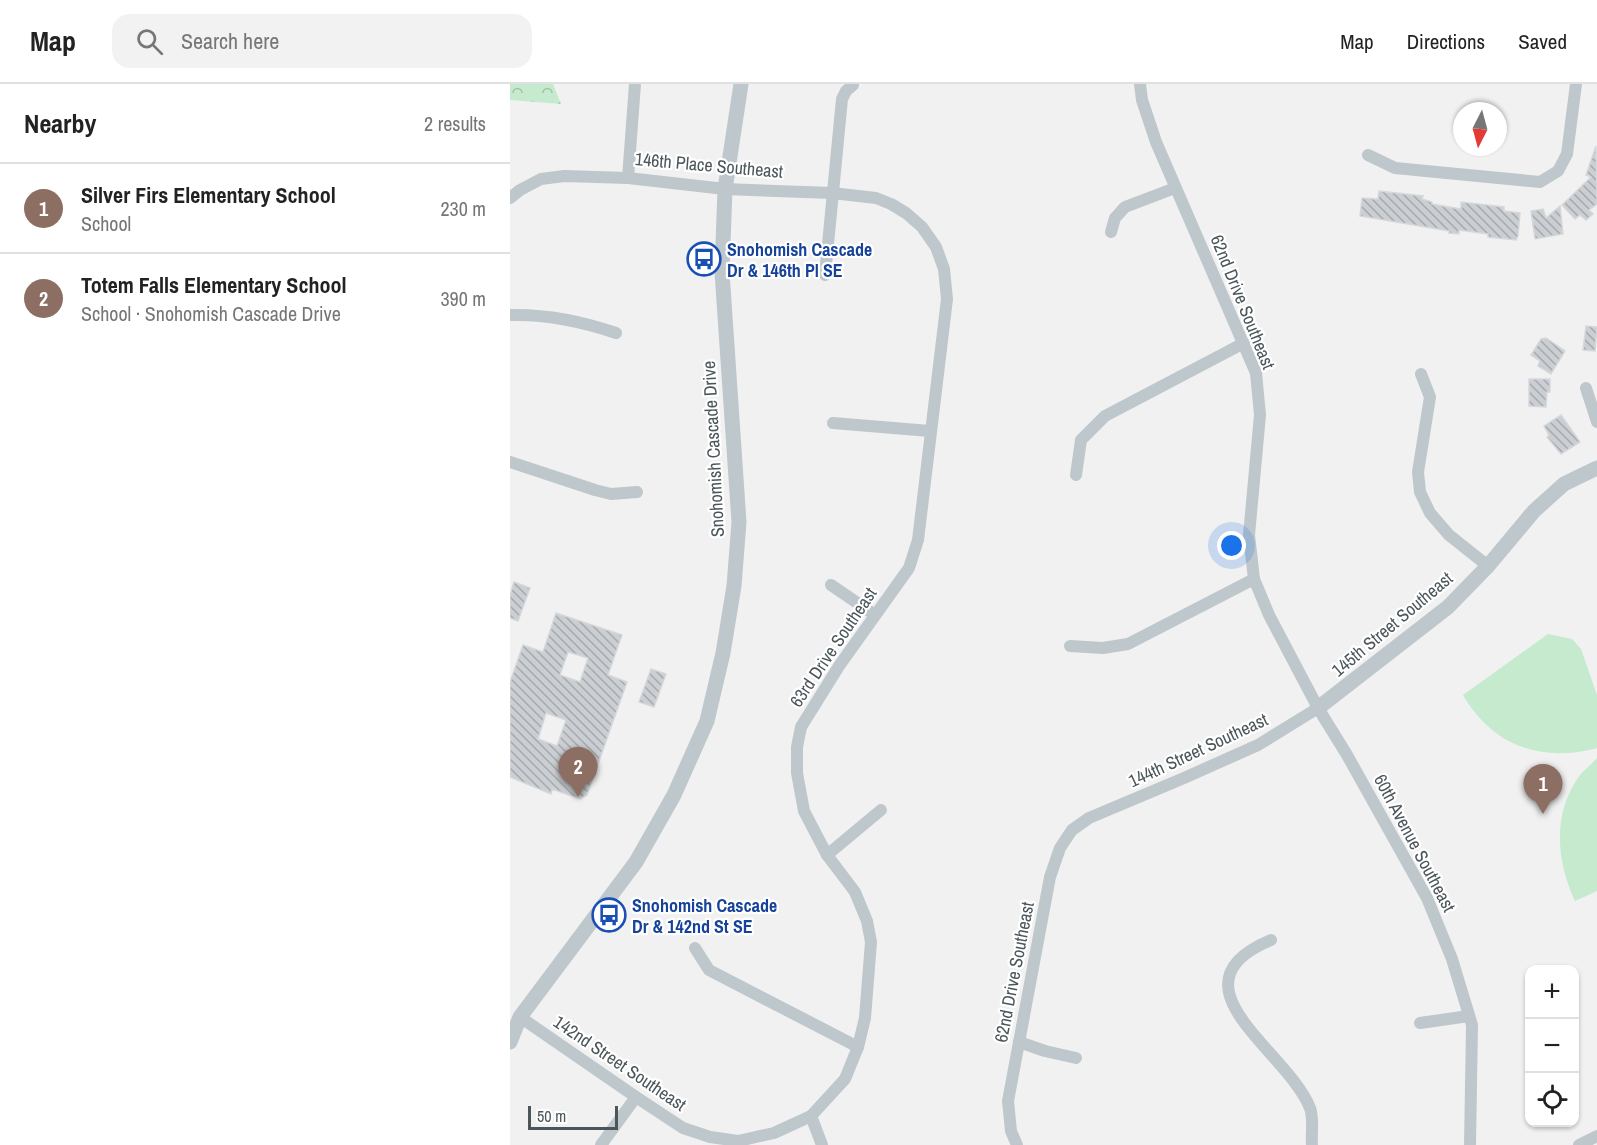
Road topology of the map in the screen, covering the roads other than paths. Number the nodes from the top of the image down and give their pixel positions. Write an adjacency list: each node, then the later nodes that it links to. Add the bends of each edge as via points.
1 (634, 84): 7 (street)
2 (741, 84): 9 (street, Snohomish Cascade Drive)
3 (1140, 84): 8 (street, 62nd Drive Southeast)
4 (1576, 84): 6 (street, via 1567,154 1558,171 1540,182 1395,168)
5 (854, 86): 10 (street, via 842,99)
6 (1368, 155)
7 (628, 178): 9 (street, 146th Place Southeast); 11 (street, 146th Place Southeast, via 541,179)
8 (1175, 188): 13 (street, via 1125,207 1114,218); 17 (street, 62nd Drive Southeast)
9 (725, 189): 10 (street, 146th Place Southeast); 39 (street, Snohomish Cascade Drive, via 722,272 738,522 734,586 707,720 674,795 636,862)
10 (832, 193): 12 (street, 146th Place Southeast, via 876,198); 14 (street)
11 (510, 198)
12 (906, 213): 22 (street, 63rd Drive Southeast, via 936,247 944,269 947,299)
13 (1111, 232)
14 (825, 275)
15 (510, 315): 16 (street, via 584,322)
16 (616, 333)
17 (1244, 343): 25 (street, via 1105,416 1081,440); 28 (street, 62nd Drive Southeast, via 1256,373 1260,415 1249,535)
18 (1421, 374): 27 (street, via 1430,397 1418,472 1420,492 1430,513 1449,535)
19 (1586, 388): 21 (street)
20 (832, 423): 22 (street)
21 (1597, 423)
22 (930, 431): 30 (street, 63rd Drive Southeast, via 918,540 909,568)
23 (510, 462): 26 (street, via 594,490 611,494)
24 (1597, 468): 27 (street, via 1557,490)
25 (1076, 475)
26 (637, 492)
27 (1488, 566): 32 (street, 145th Street Southeast, via 1448,607)
28 (1254, 579): 31 (street, via 1128,644 1103,648); 32 (street, 62nd Drive Southeast)
29 (831, 585): 30 (street)
30 (874, 615): 35 (street, 63rd Drive Southeast, via 801,727 797,747 804,811)
31 (1070, 646)
32 (1318, 708): 34 (street, 144th Street Southeast, via 1258,745); 38 (street, 60th Avenue Southeast, via 1427,898 1452,959)
33 (881, 810): 35 (street)
34 (1089, 818): 42 (street, 62nd Drive Southeast, via 1072,830 1060,848 1050,877)
35 (827, 855): 43 (street, 63rd Drive Southeast, via 855,892 871,942 865,1018)
36 (1271, 940): 52 (street, via 1251,948 1232,966 1227,984 1231,1004 1297,1084 1311,1110)
37 (695, 948): 43 (street, via 709,970)
38 (1469, 1016): 40 (street); 53 (street, 60th Avenue Southeast)
39 (520, 1017): 41 (street, Snohomish Cascade Drive); 45 (street, 142nd Street Southeast)
40 (1420, 1023)
41 (510, 1042)
42 (1019, 1042): 44 (street); 51 (street, 62nd Drive Southeast, via 1008,1101 1011,1131)
43 (858, 1047): 46 (street, 63rd Drive Southeast, via 845,1079)
44 (1076, 1058)
45 (636, 1097): 48 (street, 142nd Street Southeast, via 683,1128); 49 (street)
46 (811, 1116): 48 (street, 63rd Drive Southeast, via 774,1133); 50 (street)
47 (1597, 1136): 54 (street)
48 (738, 1141)
49 (602, 1145)
50 (822, 1145)
51 (1017, 1145)
52 (1312, 1145)
53 (1470, 1145)
54 (1579, 1145)

